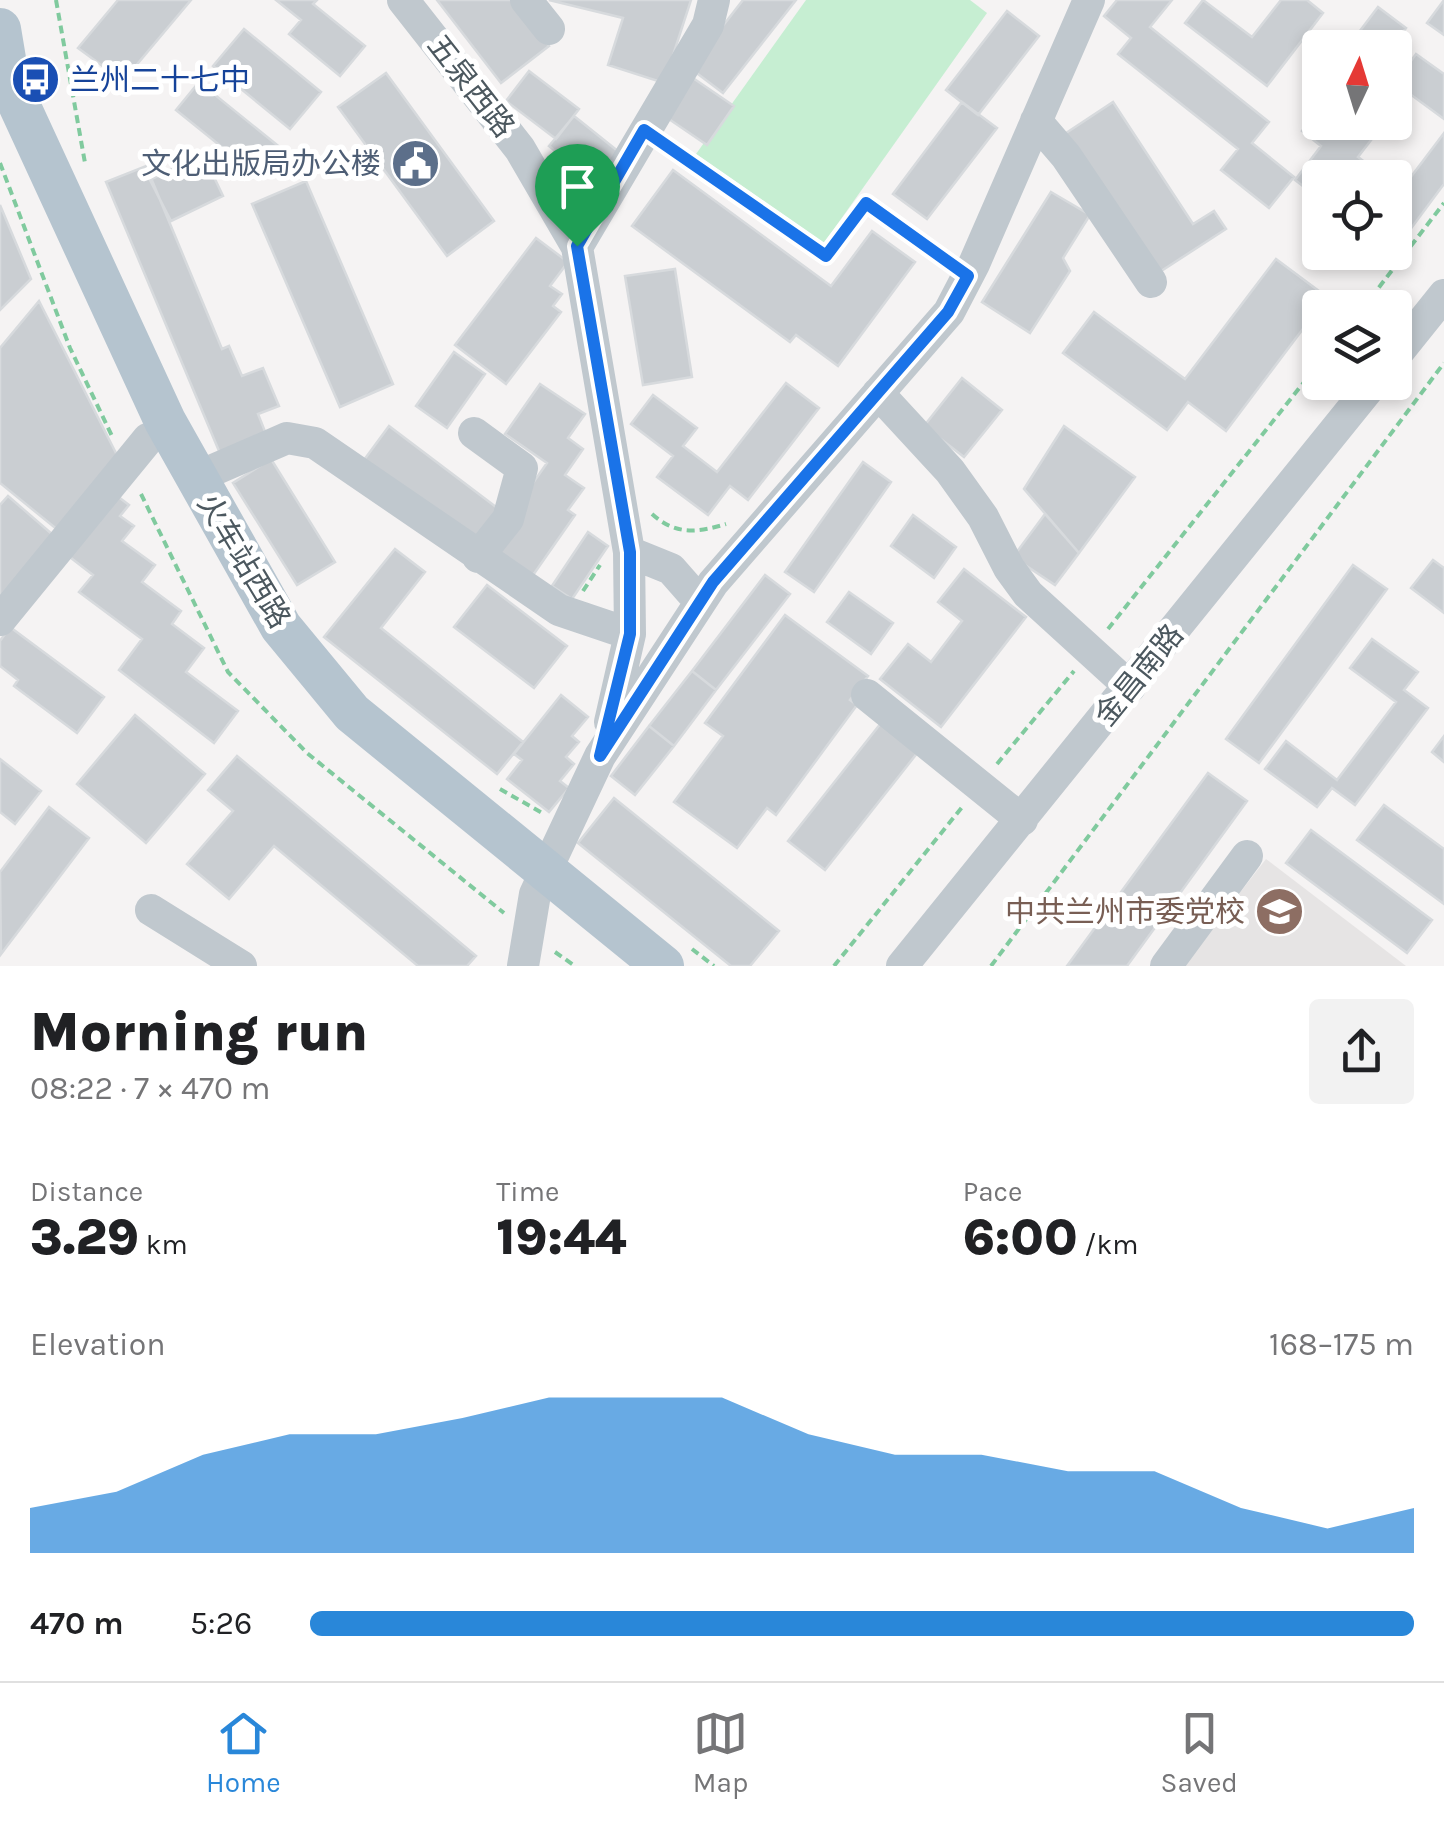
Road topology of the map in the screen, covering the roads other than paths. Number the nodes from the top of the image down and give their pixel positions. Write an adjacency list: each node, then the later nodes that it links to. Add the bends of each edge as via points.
1 (403, 0): 9 (street, 五泉西路, via 520,149)
2 (526, 0): 5 (street)
3 (714, 0): 9 (street, via 708,25)
4 (1080, 2): 8 (street)
5 (549, 29)
6 (2, 54): 17 (main road, 火车站西路, via 9,83)
7 (0, 120): 16 (main road, 火车站西路)
8 (1036, 121): 10 (street); 13 (street, via 948,312)
9 (577, 246): 18 (street, 五泉西路)
10 (1150, 282)
11 (1444, 295): 12 (street)
12 (1412, 335)
13 (878, 392): 20 (street); 23 (street, via 950,472 1028,594)
14 (1360, 400): 23 (street, 金昌南路)
15 (474, 433): 19 (street, via 522,468 508,519)
16 (148, 439): 21 (street); 28 (main road, 火车站西路, via 261,641 334,729)
17 (194, 478): 19 (street, via 287,438 314,443); 28 (main road, 火车站西路, via 281,627 352,713)
18 (616, 556): 20 (street, via 671,569); 22 (street, 五泉西路)
19 (478, 557): 22 (street, via 559,610)
20 (707, 592): 25 (street)
21 (0, 620)
22 (630, 634): 25 (street, 五泉西路)
23 (1130, 688): 26 (street, 金昌南路)
24 (867, 695): 26 (street)
25 (600, 756): 28 (street)
26 (1022, 820): 34 (street, 金昌南路)
27 (1247, 856): 35 (street)
28 (541, 883): 31 (street); 32 (main road, 火车站西路); 33 (main road, 火车站西路)
29 (151, 910): 30 (street)
30 (241, 966)
31 (523, 966)
32 (625, 966)
33 (663, 966)
34 (902, 966)
35 (1166, 966)

